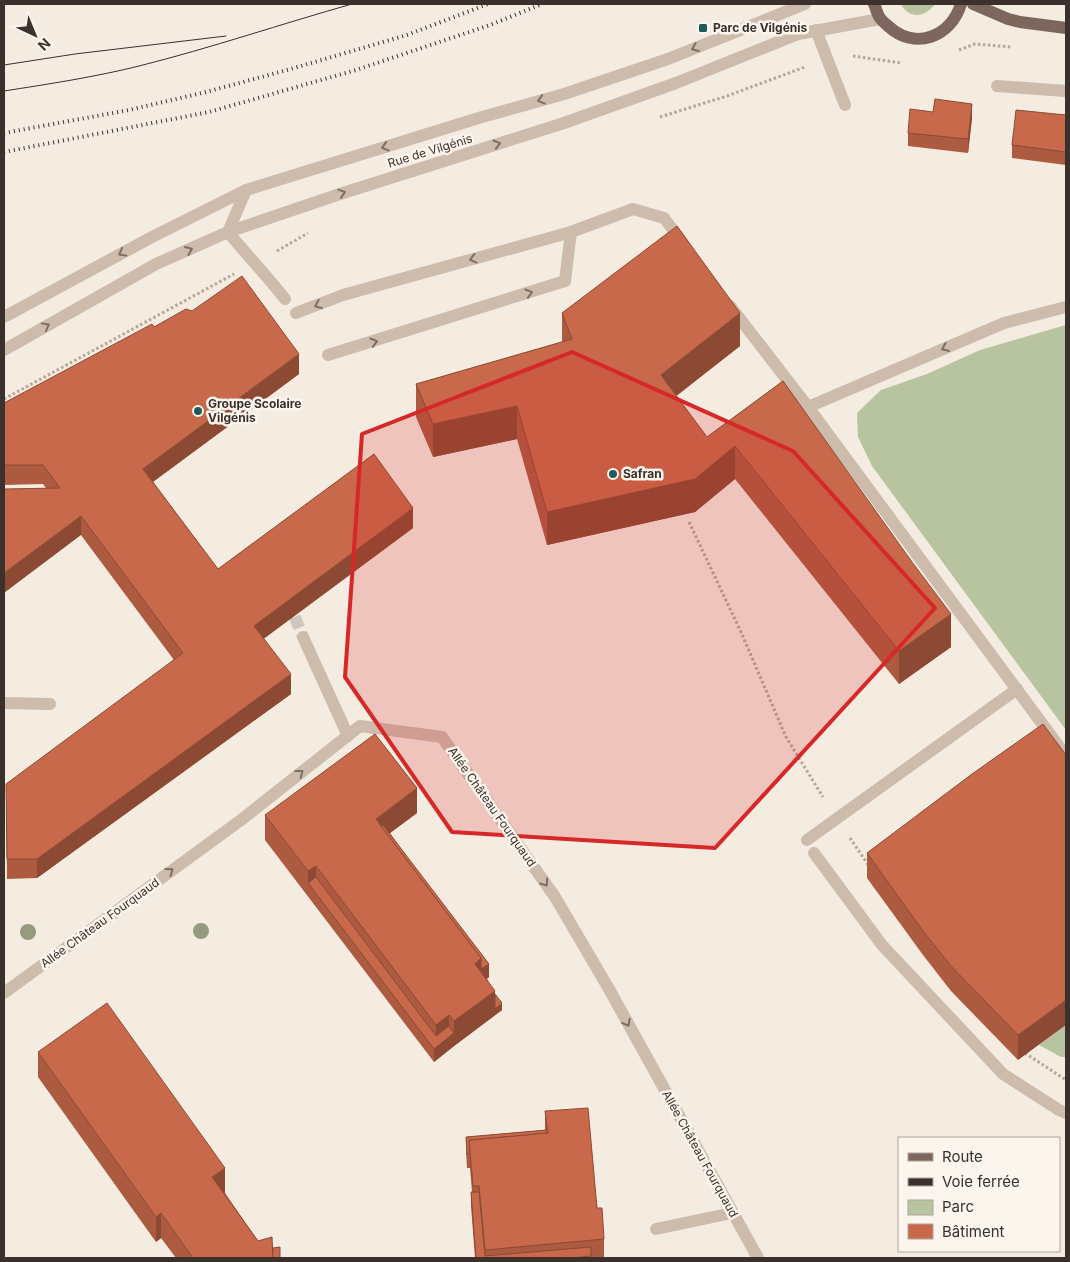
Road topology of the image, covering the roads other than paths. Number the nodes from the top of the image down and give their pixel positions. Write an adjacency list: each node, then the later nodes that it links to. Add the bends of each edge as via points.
1 (805, 4): 11 (street, Rue de Vilgénis, one-way to 11, via 668,59 564,94)
2 (874, 4): 5 (main road)
3 (961, 4): 5 (main road, via 948,27 922,40 895,33)
4 (973, 4): 6 (main road, via 1008,19)
5 (880, 19): 7 (street, Rue de Vilgénis)
6 (1066, 28)
7 (816, 30): 10 (street); 12 (street, Rue de Vilgénis, one-way to 7, via 564,123)
8 (997, 86): 9 (street)
9 (1066, 91)
10 (845, 105)
11 (246, 190): 12 (street); 19 (street, Rue de Vilgénis, one-way to 19)
12 (228, 232): 16 (street); 20 (street, Rue de Vilgénis, one-way to 12, via 156,264)
13 (571, 232): 14 (street, via 633,209 664,218); 18 (street, one-way to 18, via 343,295); 21 (street, one-way to 13, via 565,282)
14 (691, 254)
15 (720, 292): 22 (street)
16 (285, 299)
17 (1066, 307): 22 (street, one-way to 22, via 1004,323)
18 (296, 313)
19 (4, 317)
20 (4, 350)
21 (328, 355)
22 (808, 407): 24 (street)
23 (303, 637): 27 (street)
24 (1017, 690): 28 (street); 29 (street)
25 (4, 703): 26 (street)
26 (50, 704)
27 (348, 736): 31 (street, Allée Château Fourquaud, one-way to 27, via 241,820); 33 (street, Allée Château Fourquaud, one-way to 33, via 360,726 442,737 555,897)
28 (1066, 756)
29 (807, 840)
30 (814, 853): 32 (street, via 882,945 1003,1074)
31 (4, 993)
32 (1066, 1113)
33 (732, 1213): 34 (street); 35 (street, Allée Château Fourquaud)
34 (656, 1229)
35 (758, 1258)

